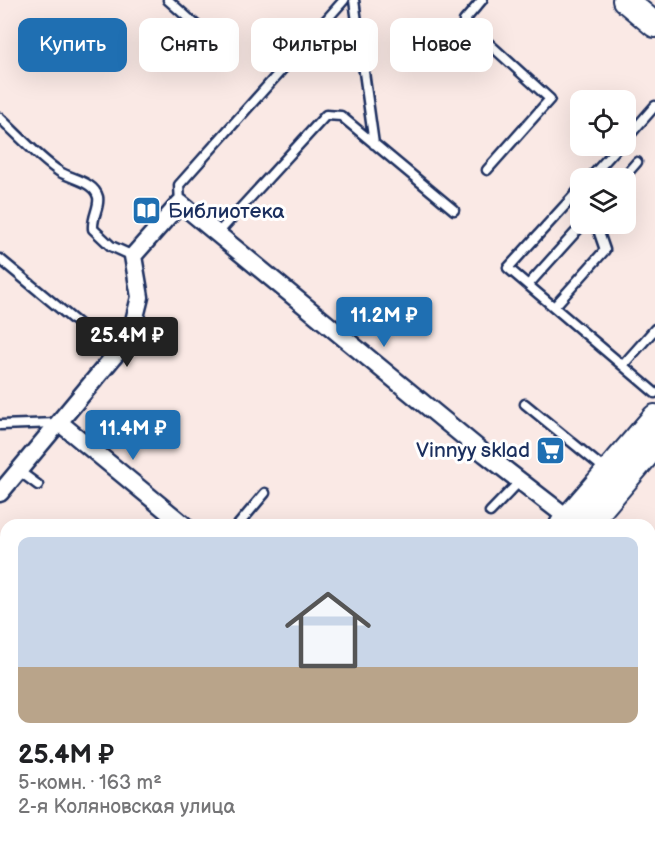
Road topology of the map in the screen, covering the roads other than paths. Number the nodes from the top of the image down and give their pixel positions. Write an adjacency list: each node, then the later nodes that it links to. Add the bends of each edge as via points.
1 (168, 0): 6 (lane)
2 (344, 0): 18 (lane, via 179,185)
3 (354, 0): 11 (lane)
4 (482, 0): 16 (lane, via 464,21 550,99)
5 (625, 0): 7 (main road)
6 (188, 18)
7 (655, 25)
8 (655, 106): 10 (lane)
9 (0, 118): 23 (lane, via 59,171 92,187 99,204 92,219 93,229 111,246)
10 (636, 128)
11 (374, 144): 19 (lane); 20 (lane, via 341,116 326,115)
12 (611, 156): 14 (lane)
13 (638, 162): 15 (lane)
14 (599, 168)
15 (632, 168)
16 (487, 170)
17 (570, 200): 25 (lane, via 508,268)
18 (180, 203): 20 (street); 23 (street)
19 (454, 210)
20 (218, 234): 38 (street)
21 (574, 234): 25 (lane)
22 (599, 234): 26 (lane, via 605,250)
23 (133, 256): 28 (street, via 140,297 130,338)
24 (0, 259): 28 (lane)
25 (528, 285): 26 (lane)
26 (554, 307): 29 (lane)
27 (655, 329): 29 (lane)
28 (116, 355): 33 (street)
29 (623, 365): 30 (lane)
30 (655, 393)
31 (525, 404): 37 (lane)
32 (655, 417): 37 (main road)
33 (60, 423): 34 (lane); 36 (street); 43 (street)
34 (0, 425)
35 (655, 446): 47 (main road)
36 (19, 471): 39 (lane); 40 (street)
37 (608, 471): 46 (main road)
38 (520, 481): 42 (lane); 45 (street)
39 (38, 485)
40 (0, 493)
41 (266, 493): 44 (lane)
42 (490, 512)
43 (172, 519)
44 (243, 519)
45 (568, 519)
46 (576, 519)
47 (577, 519)

